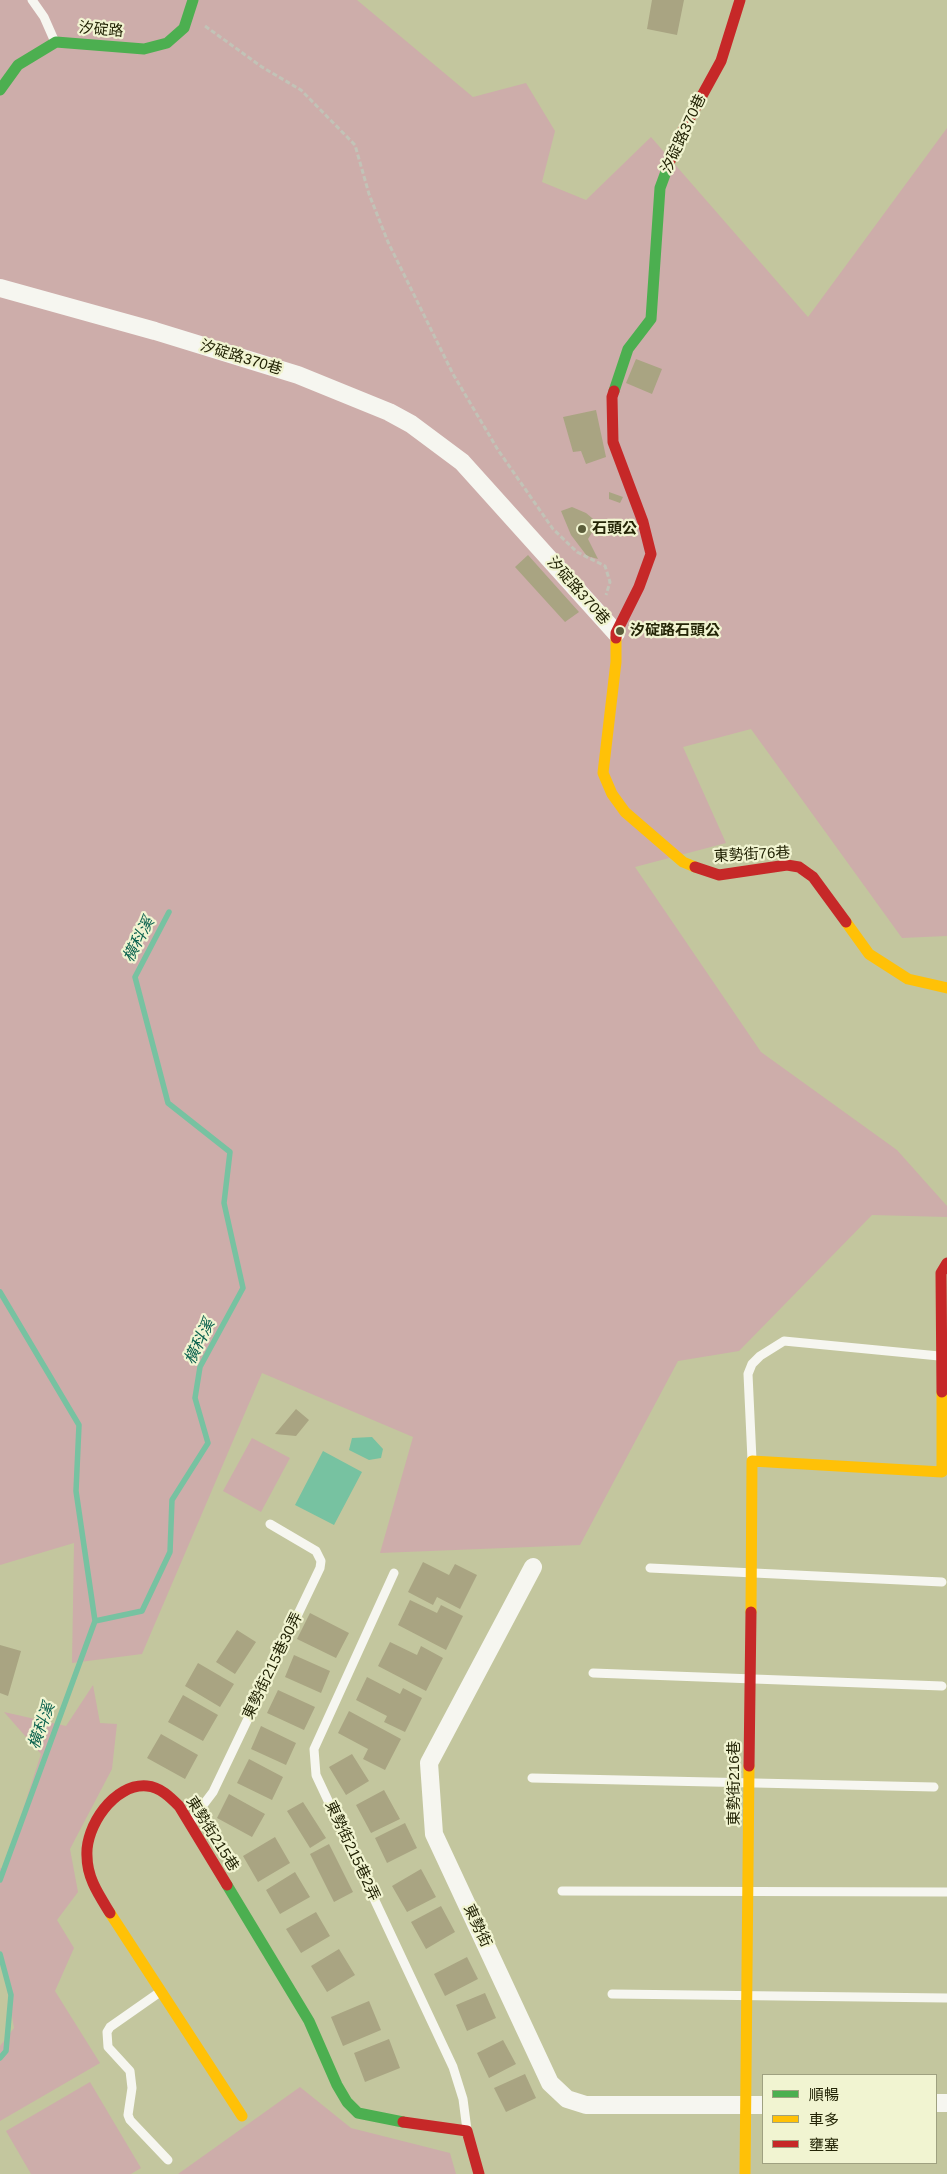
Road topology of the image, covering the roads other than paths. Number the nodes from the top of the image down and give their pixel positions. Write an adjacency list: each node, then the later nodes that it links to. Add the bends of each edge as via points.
1 (32, 0): 4 (lane)
2 (193, 0): 4 (street, 汐碇路, via 184,28 167,43 144,49)
3 (740, 0): 7 (street, 汐碇路370巷, via 721,61 676,143 660,188 650,319 628,349 612,397 613,442 643,522 651,554 640,587)
4 (56, 42): 5 (street, via 18,65)
5 (0, 90)
6 (0, 288): 7 (street, 汐碇路370巷, via 298,375 411,424 462,462)
7 (616, 633): 8 (street, 東勢街76巷, via 616,662 603,773 625,812 682,862 703,871 719,875 787,865 799,867 813,877 869,954 908,979)
8 (947, 988)
9 (947, 1263): 10 (street, via 941,1273)
10 (944, 1356): 11 (lane, via 784,1341 760,1356 748,1374); 12 (street)
11 (752, 1461): 12 (street); 17 (street, 東勢街216巷)
12 (944, 1472)
13 (270, 1524): 25 (lane, 東勢街215巷30弄, via 316,1551 321,1561 320,1568 213,1792)
14 (533, 1567): 33 (street, 東勢街, via 429,1762 434,1834 550,2083 567,2099 586,2105)
15 (650, 1568): 17 (lane)
16 (394, 1573): 35 (lane, 東勢街215巷2弄, via 314,1749 316,1775 453,2067 463,2099)
17 (752, 1573): 18 (lane); 20 (street, 東勢街216巷)
18 (942, 1582)
19 (593, 1673): 20 (lane)
20 (751, 1679): 21 (lane); 23 (street, 東勢街216巷)
21 (942, 1686)
22 (532, 1778): 23 (lane)
23 (750, 1783): 24 (lane); 27 (street, 東勢街216巷)
24 (934, 1787)
25 (188, 1824): 29 (street, 東勢街215巷, via 179,1806 167,1794 146,1786 134,1788 119,1796 103,1811 87,1844 87,1865 96,1891); 35 (street, 東勢街215巷, via 309,2021 347,2102 358,2113 376,2118)
26 (562, 1891): 27 (lane)
27 (749, 1892): 28 (lane); 31 (street, 東勢街216巷)
28 (947, 1892)
29 (160, 1992): 34 (street, 東勢街215巷); 36 (lane, via 110,2027 106,2039 108,2046 130,2071 130,2120)
30 (612, 1994): 31 (lane)
31 (748, 1995): 32 (lane); 33 (street, 東勢街216巷)
32 (947, 1998)
33 (755, 2105): 38 (street)
34 (242, 2116)
35 (467, 2131): 37 (street)
36 (168, 2160)
37 (479, 2174)
38 (746, 2174)

